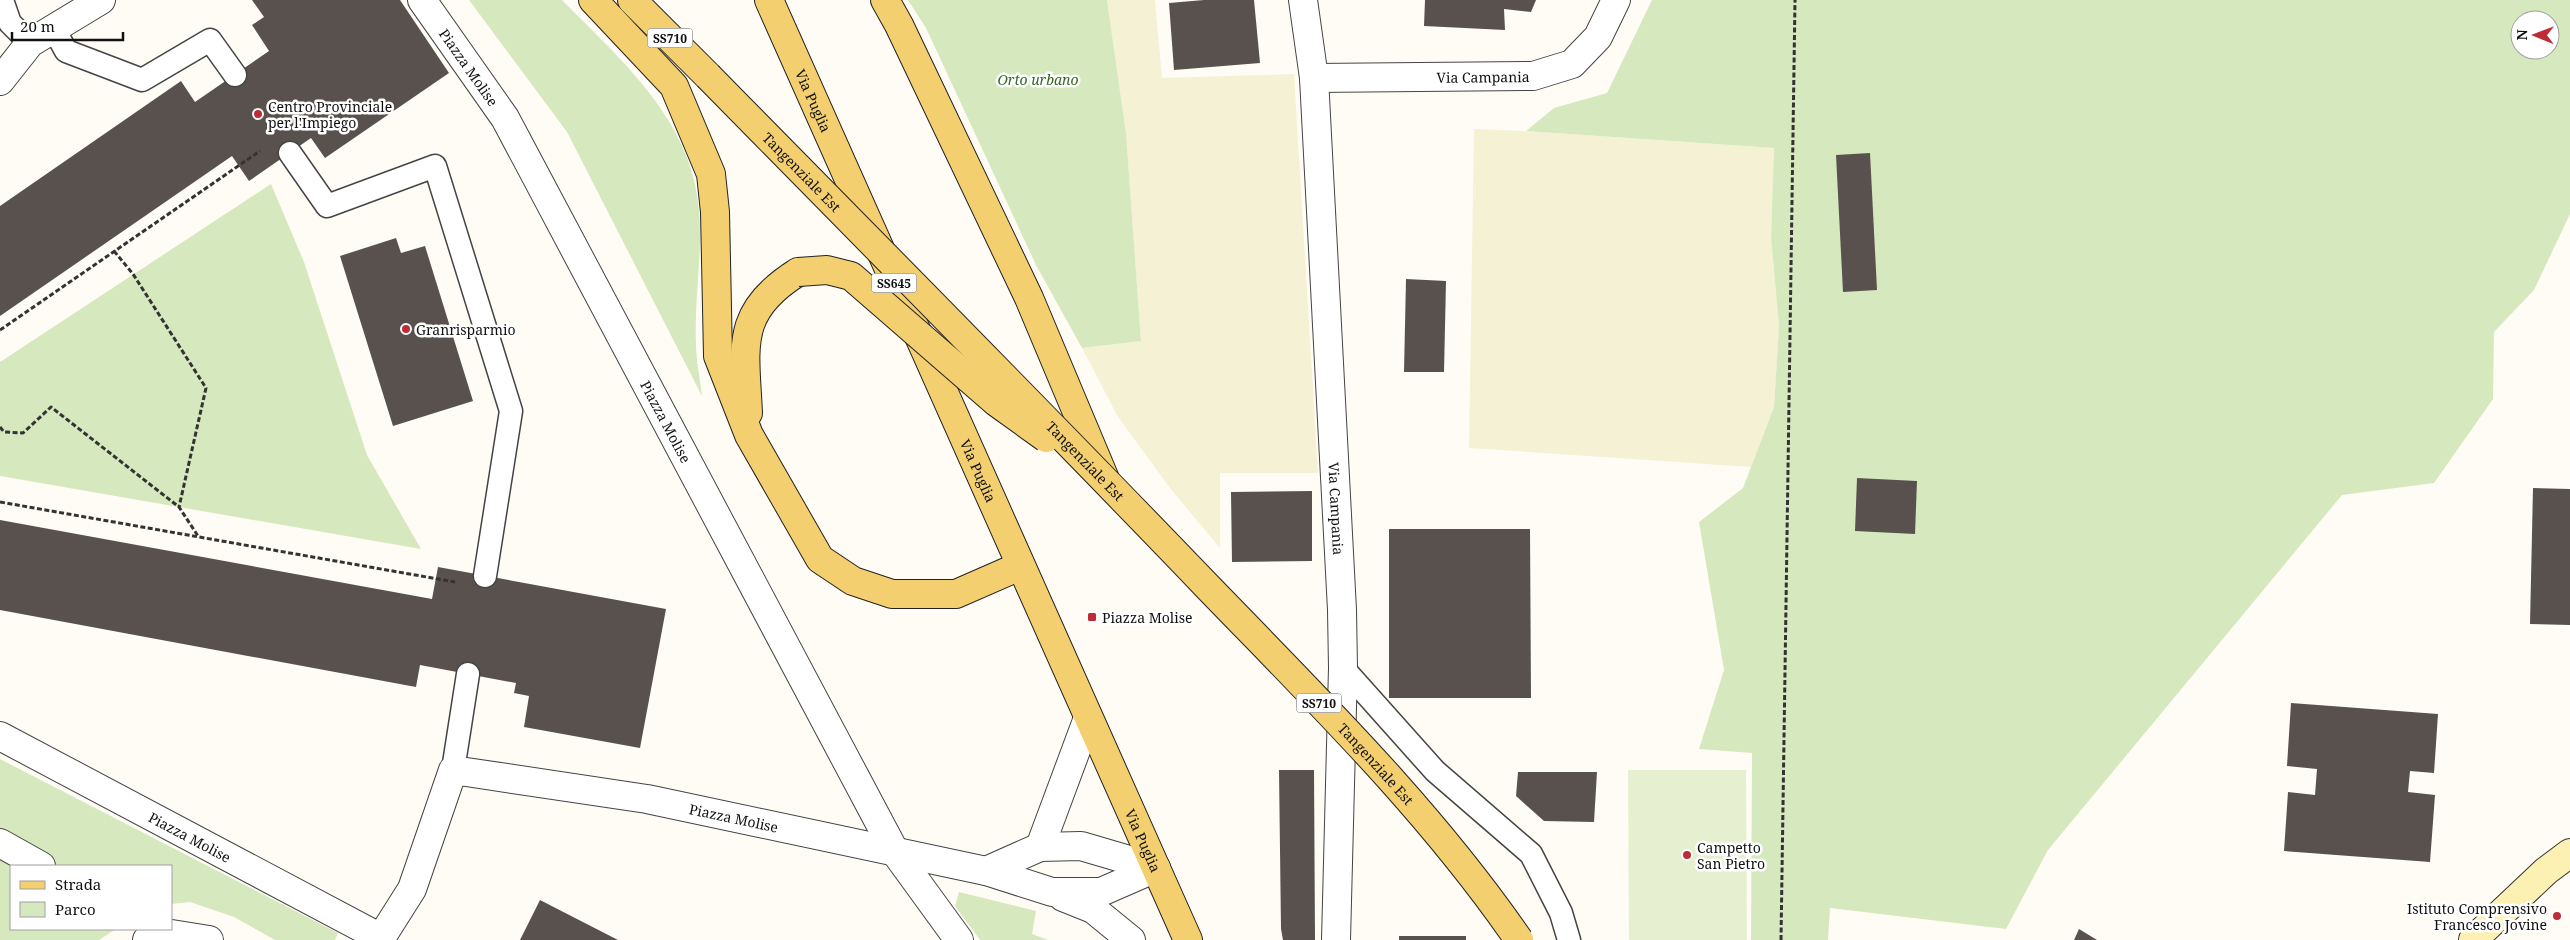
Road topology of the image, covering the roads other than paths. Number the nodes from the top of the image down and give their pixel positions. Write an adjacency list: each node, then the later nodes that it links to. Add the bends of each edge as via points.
1 (2, 0): 11 (lane, via 10,22)
2 (101, 0): 10 (street)
3 (422, 0): 27 (street, Piazza Molise, via 505,118)
4 (594, 0): 16 (main road, via 674,86 711,174 715,212 718,356)
5 (632, 0): 17 (main road, Tangenziale Est / SS710, bridge)
6 (769, 0): 18 (main road, Via Puglia / SS645)
7 (884, 0): 17 (main road, via 899,24 1028,298)
8 (1303, 0): 13 (street, Via Campania)
9 (1616, 0): 13 (street, Via Campania, via 1598,37 1572,64 1533,76)
10 (54, 29): 11 (street); 12 (lane, via 66,51 142,80 210,40)
11 (30, 43): 14 (street)
12 (235, 75)
13 (1314, 78): 20 (street, Via Campania)
14 (0, 81)
15 (290, 153): 19 (lane, via 327,206 435,166 511,410)
16 (750, 435): 17 (main road, bridge, via 745,348 750,322 764,297 798,272 827,270 851,276 996,402); 18 (main road, via 820,558 853,581 892,594 956,594)
17 (1105, 479): 40 (main road, Tangenziale Est / SS710, bridge, via 1429,822)
18 (1020, 566): 22 (main road, Via Puglia)
19 (485, 576)
20 (1343, 668): 39 (street, Via Campania); 41 (lane, via 1435,770 1531,854 1561,914)
21 (468, 674): 24 (lane, Piazza Molise)
22 (1088, 718): 26 (street); 30 (main road, Via Puglia)
23 (0, 736): 34 (street, Piazza Molise)
24 (453, 770): 27 (street, Piazza Molise, via 647,799); 34 (street, Piazza Molise, via 412,889)
25 (0, 844): 29 (street)
26 (1040, 847): 30 (street, via 1081,846); 31 (street)
27 (895, 852): 31 (street, Piazza Molise); 36 (street, Piazza Molise)
28 (2570, 853): 42 (main road)
29 (39, 865)
30 (1156, 868): 32 (street, via 1101,892); 38 (main road, Via Puglia)
31 (986, 871): 32 (street, Piazza Molise)
32 (1052, 892): 37 (street, via 1093,909)
33 (153, 934): 35 (street)
34 (382, 939)
35 (209, 940)
36 (959, 940)
37 (1132, 940)
38 (1188, 940)
39 (1336, 940)
40 (1519, 940)
41 (1570, 940)
42 (2473, 940)

